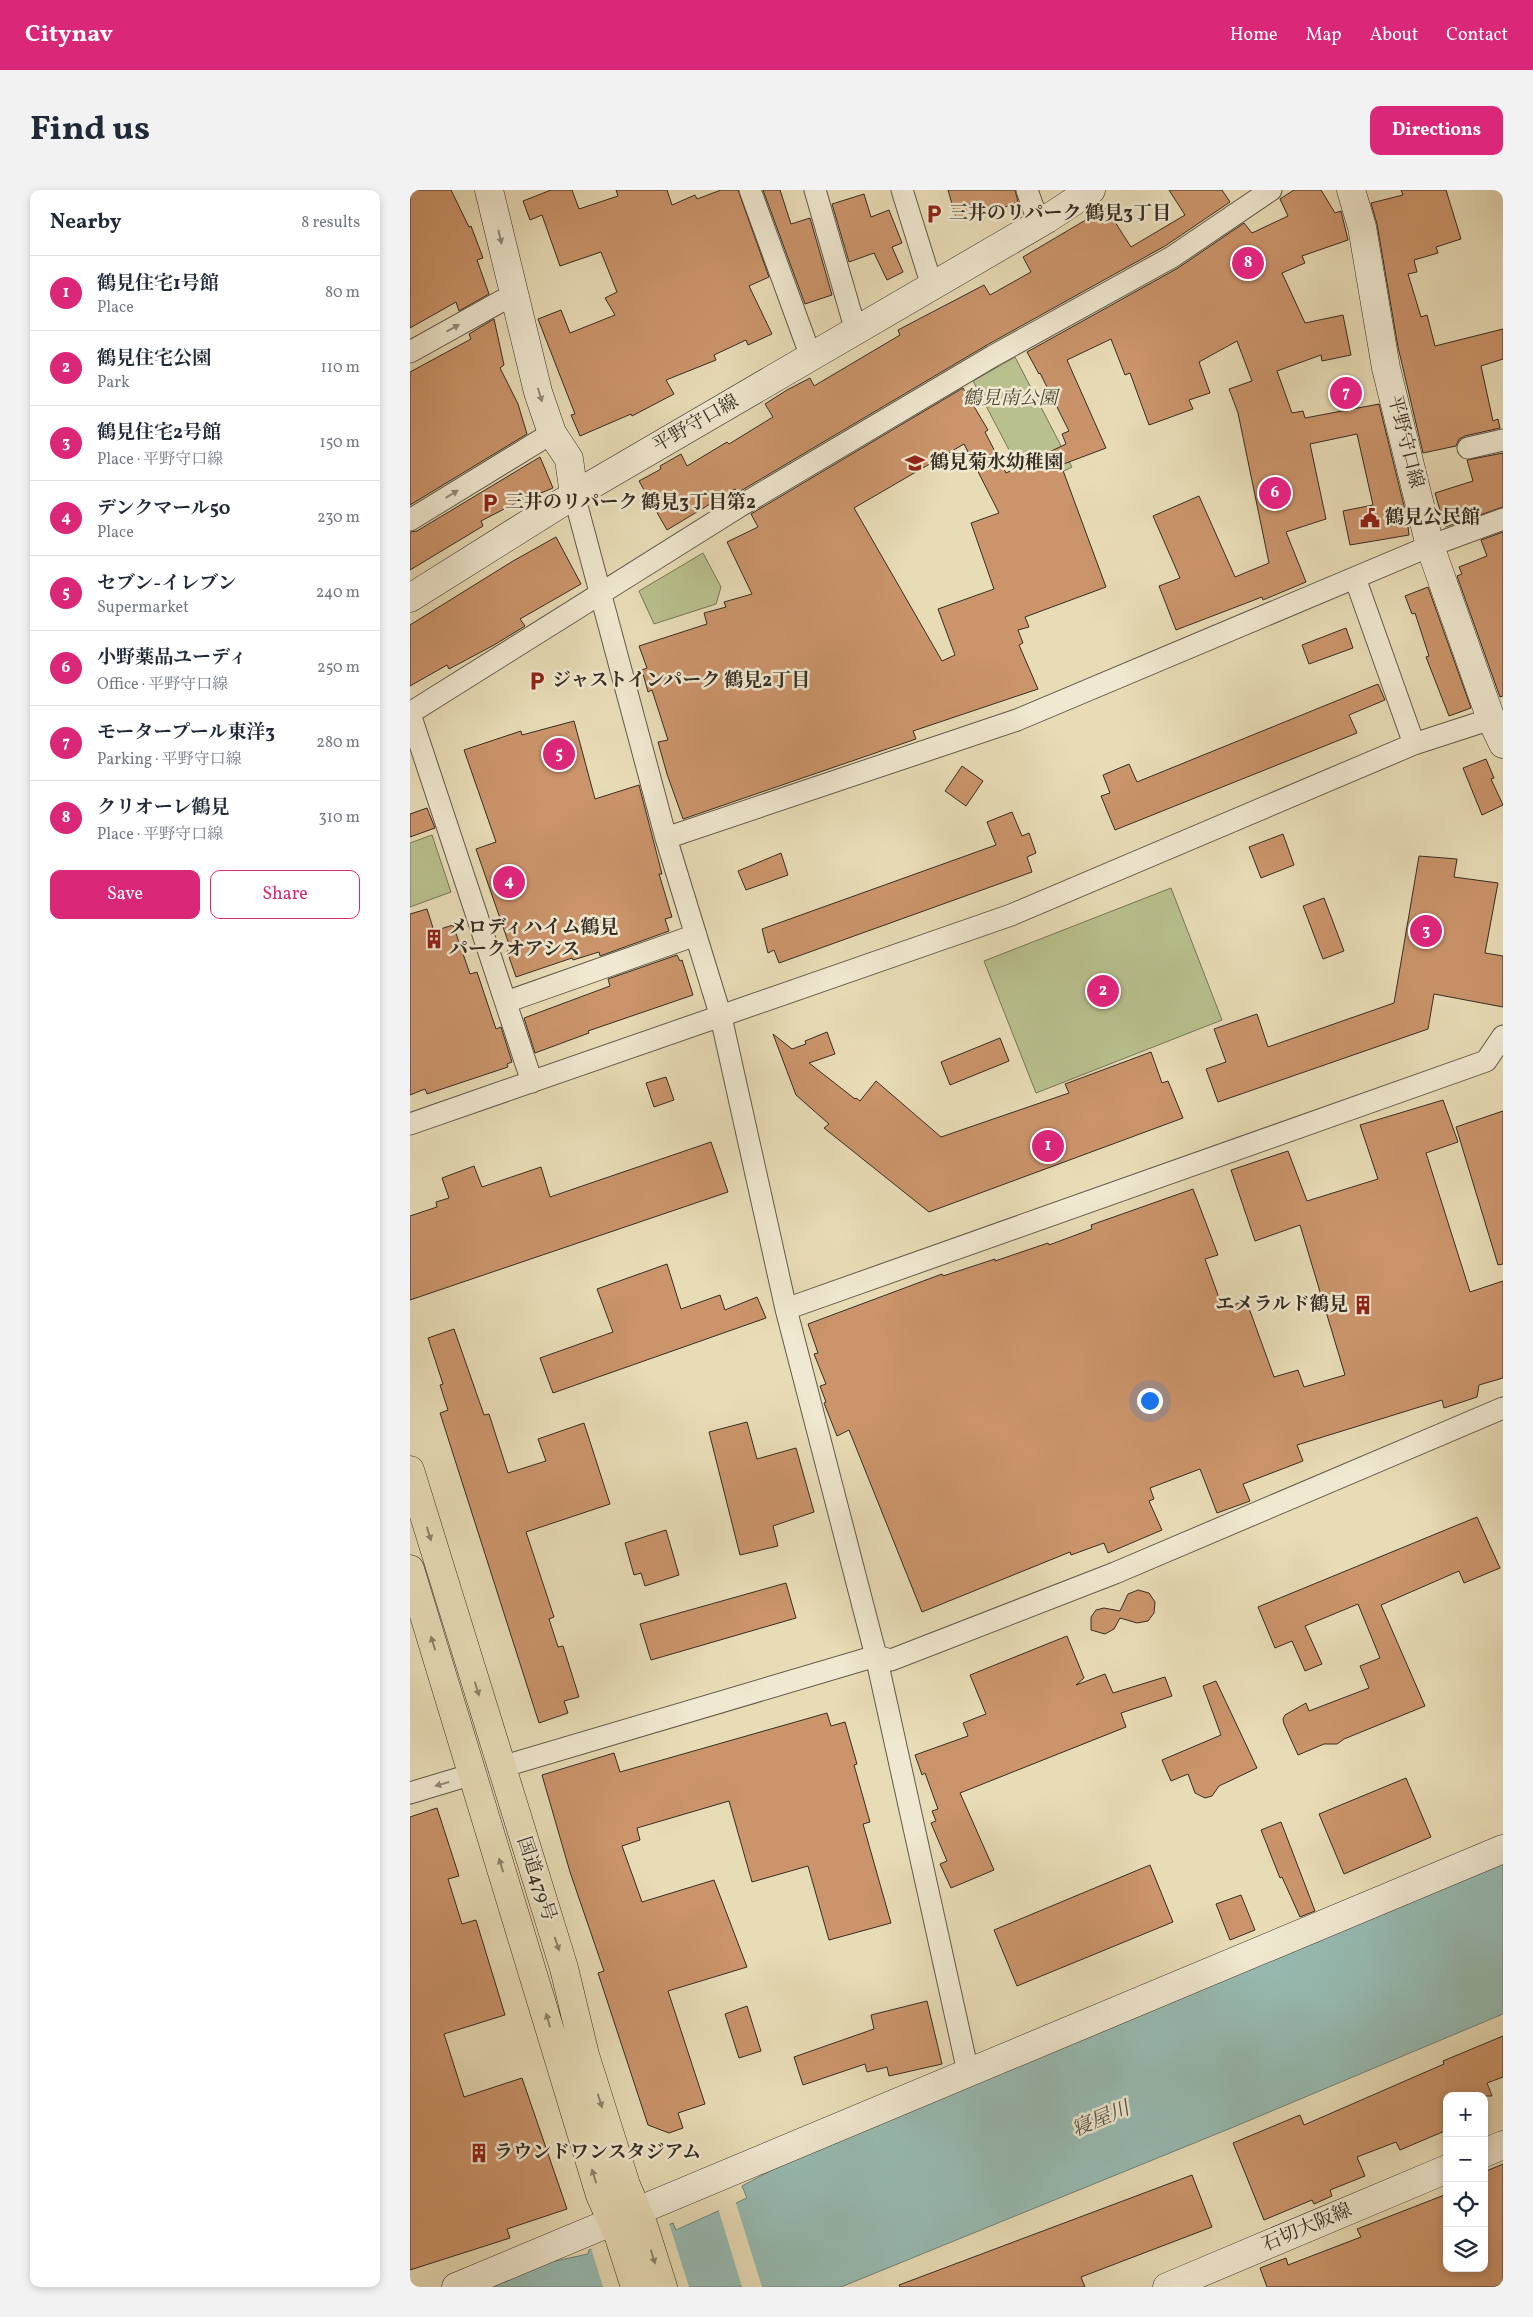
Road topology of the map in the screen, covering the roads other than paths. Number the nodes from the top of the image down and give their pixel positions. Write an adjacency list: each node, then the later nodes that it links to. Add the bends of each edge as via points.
1 (489, 190): 11 (main road, one-way to 11)
2 (750, 190): 14 (street)
3 (814, 190): 12 (street)
4 (902, 190): 10 (street)
5 (1027, 190): 9 (street)
6 (1091, 190): 9 (main road, 平野守口線)
7 (1271, 190): 23 (street, via 1172,257 993,356 740,506)
8 (1351, 190): 21 (main road, 平野守口線, via 1362,227 1386,368)
9 (1039, 224): 10 (main road, 平野守口線)
10 (932, 286): 12 (main road, 平野守口線)
11 (514, 294): 13 (street, one-way to 11); 15 (main road, one-way to 15, via 538,392)
12 (856, 330): 14 (main road, 平野守口線)
13 (410, 352)
14 (811, 357): 18 (main road, 平野守口線)
15 (552, 433): 18 (main road, via 570,459); 20 (street, one-way to 15)
16 (1503, 440): 17 (street)
17 (1468, 448)
18 (574, 495): 23 (street); 24 (main road, 平野守口線)
19 (1503, 519): 21 (street)
20 (410, 520)
21 (1430, 546): 22 (street); 26 (main road, 平野守口線)
22 (1355, 578): 27 (street); 29 (street, via 1017,720)
23 (600, 594): 25 (street); 29 (street)
24 (410, 598)
25 (410, 713): 31 (street)
26 (1491, 719): 27 (street); 28 (main road, 平野守口線)
27 (1414, 744): 32 (street, via 1011,915)
28 (1503, 744)
29 (666, 838): 30 (street)
30 (696, 935): 31 (street); 32 (street)
31 (506, 1002): 34 (street)
32 (721, 1016): 34 (street); 36 (street)
33 (1503, 1036): 36 (street, via 1486,1061)
34 (532, 1082): 35 (street)
35 (410, 1124)
36 (786, 1309): 40 (street)
37 (1503, 1408): 40 (street, via 1115,1573 891,1660)
38 (410, 1470): 41 (highway, 国道479号, one-way to 41)
39 (410, 1569): 42 (highway, 国道479号, one-way to 39)
40 (876, 1656): 41 (street); 45 (street)
41 (501, 1767): 49 (highway, 国道479号, one-way to 49, via 564,1968 585,2055 626,2185)
42 (473, 1774): 43 (street, one-way to 43); 50 (highway, 国道479号, one-way to 42, via 600,2195)
43 (410, 1793)
44 (1503, 1849): 45 (main road)
45 (968, 2072): 49 (main road, via 779,2150)
46 (1503, 2145): 47 (main road)
47 (1488, 2151)
48 (1443, 2171): 51 (main road, 石切大阪線)
49 (641, 2219): 50 (main road); 54 (highway, 国道479号, one-way to 54)
50 (615, 2229): 52 (main road); 53 (highway, 国道479号)
51 (1202, 2280): 55 (main road, 石切大阪線)
52 (456, 2287)
53 (635, 2287)
54 (662, 2287)
55 (1167, 2287)

